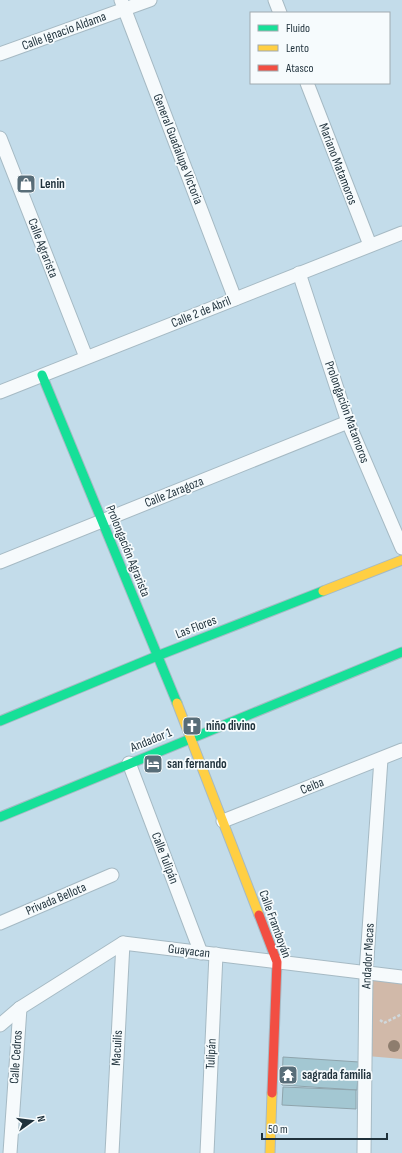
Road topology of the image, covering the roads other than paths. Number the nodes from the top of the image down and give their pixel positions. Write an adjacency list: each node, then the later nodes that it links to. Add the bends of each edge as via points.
1 (150, 0): 3 (street, Calle Ignacio Aldama)
2 (274, 0): 4 (street)
3 (123, 5): 5 (street, Calle Ignacio Aldama); 11 (street, General Guadalupe Victoria)
4 (280, 12)
5 (0, 54)
6 (307, 84): 9 (street, Mariano Matamoros)
7 (0, 138): 12 (street, Calle Agrarista)
8 (402, 233): 9 (street, Calle 2 de Abril)
9 (370, 245): 10 (street, Calle 2 de Abril)
10 (299, 273): 11 (street, Calle 2 de Abril); 15 (street, Prolongación Matamoros)
11 (235, 299): 12 (street, Calle 2 de Abril)
12 (86, 358): 13 (street, Calle 2 de Abril)
13 (42, 375): 14 (street, Calle 2 de Abril); 16 (street, Prolongación Agrarista)
14 (0, 392)
15 (348, 422): 16 (street, Calle Zaragoza); 17 (street, Prolongación Matamoros)
16 (102, 520): 19 (street, Calle Zaragoza); 21 (street, Prolongación Agrarista)
17 (402, 548)
18 (402, 560): 21 (street, Las Flores)
19 (0, 562)
20 (402, 652): 23 (street, Andador 1)
21 (157, 656): 22 (street, Las Flores); 23 (street, Prolongación Agrarista)
22 (0, 721)
23 (191, 738): 26 (street, Andador 1); 28 (street, Calle Framboyán)
24 (402, 750): 25 (street, Ceiba)
25 (381, 758): 28 (street, Ceiba); 35 (street, Andador Macas)
26 (129, 763): 27 (street, Andador 1); 32 (street, Calle Tulipán)
27 (0, 817)
28 (223, 821): 34 (street, Calle Framboyán)
29 (112, 875): 30 (street, Privada Bellota)
30 (0, 923)
31 (123, 943): 32 (street, Guayacan); 37 (street); 40 (street, Macuilis)
32 (201, 953): 33 (street, Guayacan)
33 (216, 954): 34 (street, Guayacan); 41 (street, Tulipán)
34 (277, 962): 35 (street, Guayacan); 42 (street, Calle Framboyán)
35 (366, 973): 36 (street, Guayacan); 43 (street, Andador Macas)
36 (402, 978)
37 (20, 1008): 38 (street); 39 (street, Calle Cedros)
38 (0, 1025)
39 (10, 1153)
40 (112, 1153)
41 (207, 1153)
42 (270, 1153)
43 (364, 1153)

